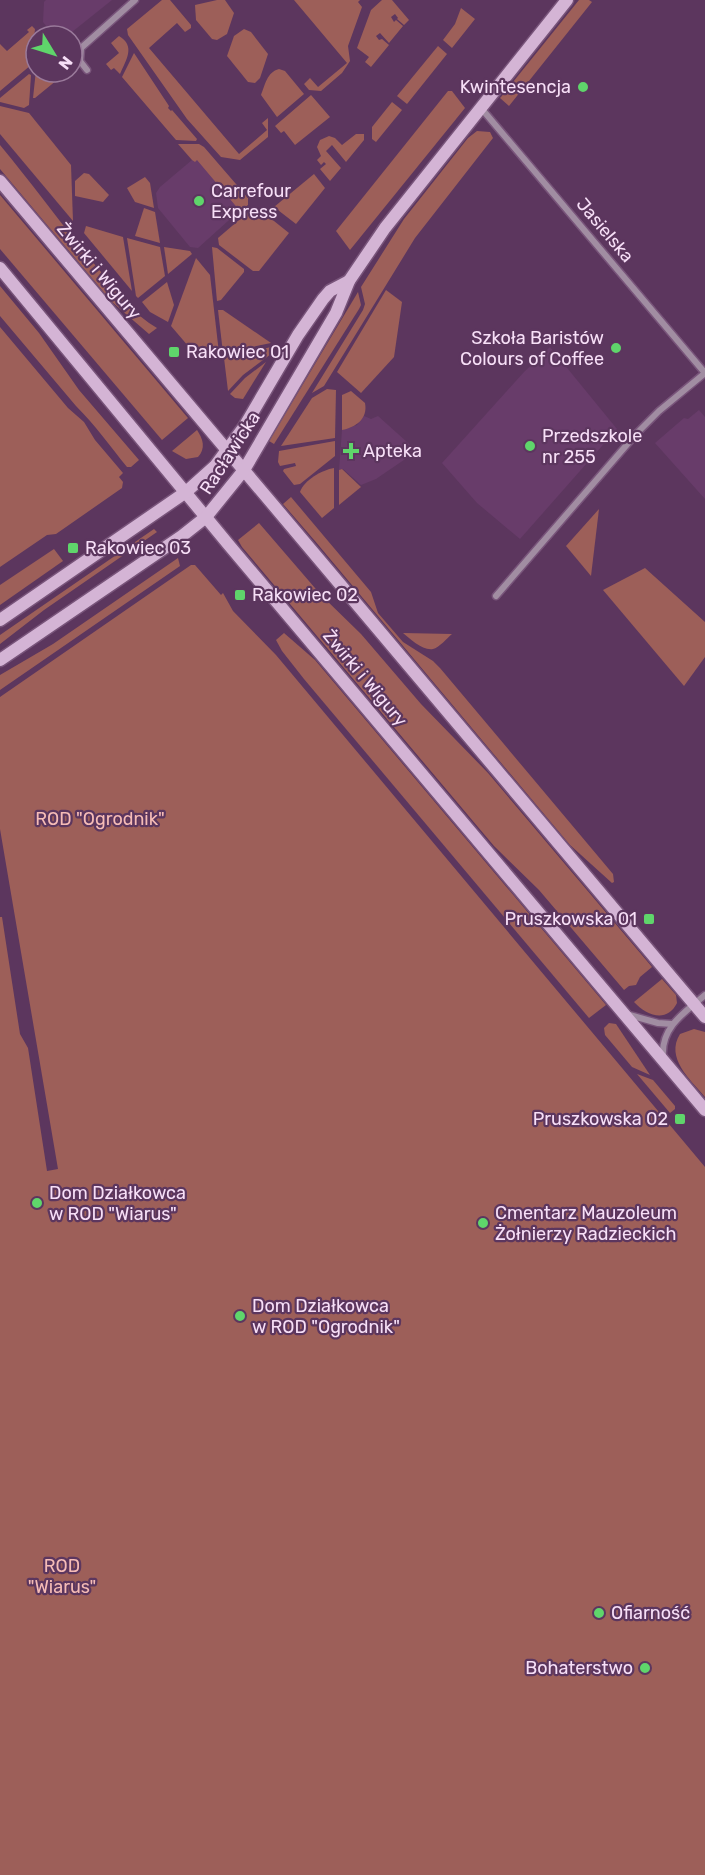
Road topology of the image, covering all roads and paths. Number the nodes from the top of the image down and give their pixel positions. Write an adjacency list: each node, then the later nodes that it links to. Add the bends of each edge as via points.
1 (135, 0): 3 (street, via 81,48 80,61)
2 (567, 0): 4 (main road, Racławicka)
3 (87, 70)
4 (480, 108): 7 (main road, Racławicka, via 385,228); 8 (street, Jasielska)
5 (0, 181): 9 (main road, Żwirki i Wigury)
6 (0, 268): 11 (main road, Żwirki i Wigury)
7 (349, 281): 9 (main road, Racławicka, via 323,299); 10 (main road, Racławicka, via 336,313)
8 (705, 373): 13 (street, via 637,433)
9 (227, 451): 10 (main road, Żwirki i Wigury); 11 (main road, Racławicka)
10 (244, 470): 12 (main road, Racławicka); 17 (main road, Żwirki i Wigury)
11 (186, 492): 12 (main road, Żwirki i Wigury); 14 (main road, Racławicka)
12 (207, 518): 15 (main road, Racławicka); 18 (main road, Żwirki i Wigury)
13 (496, 596)
14 (0, 620)
15 (0, 660)
16 (705, 995): 17 (street)
17 (694, 1005): 19 (main road, Żwirki i Wigury); 20 (street)
18 (624, 1013): 20 (street); 21 (main road, Żwirki i Wigury)
19 (705, 1017)
20 (672, 1023): 21 (street, via 664,1040)
21 (663, 1059): 22 (main road, Żwirki i Wigury)
22 (705, 1110)

